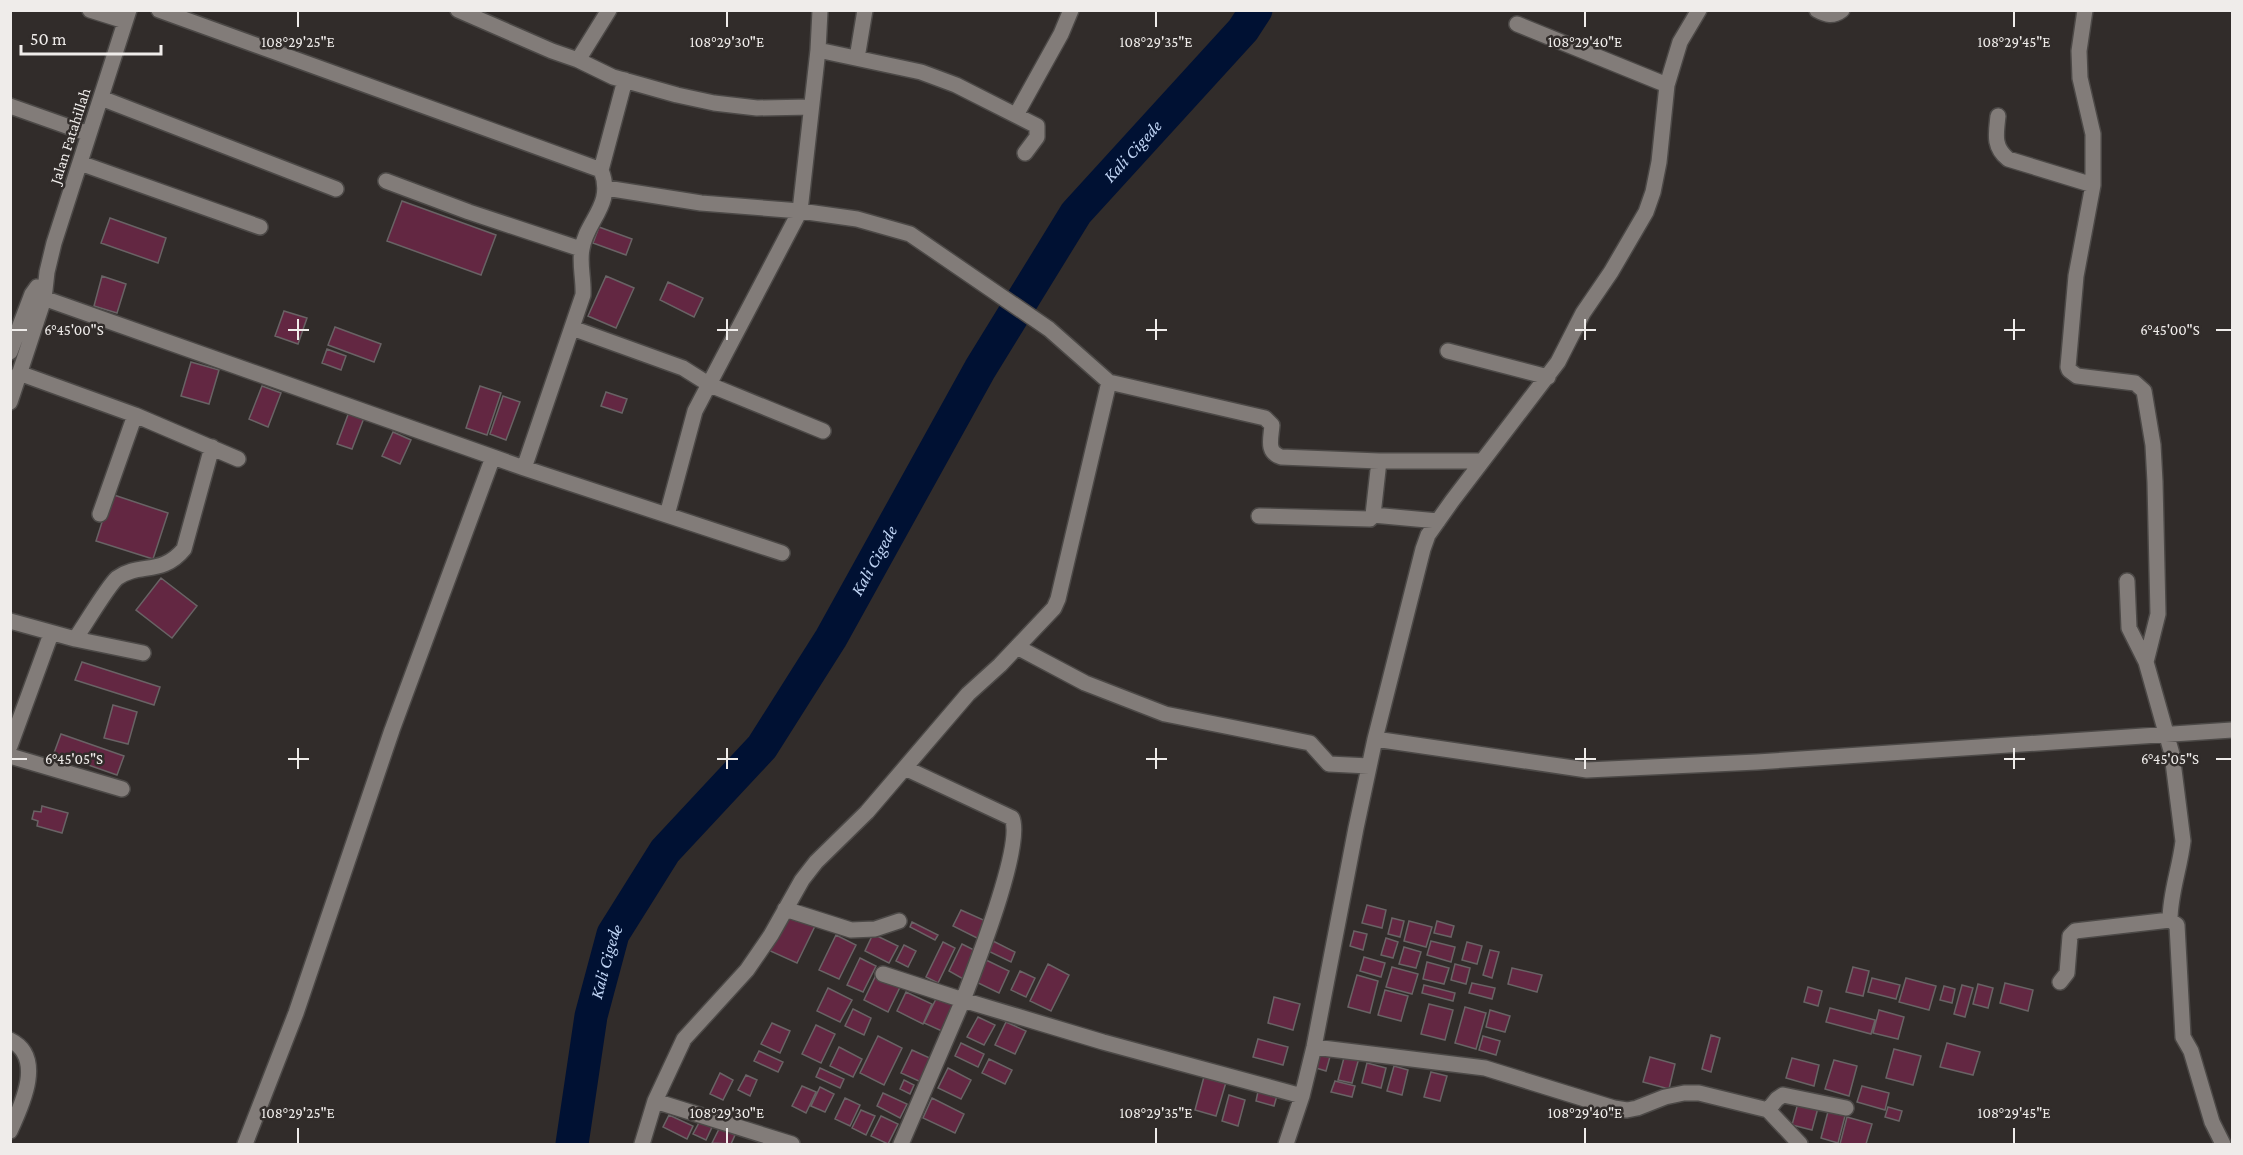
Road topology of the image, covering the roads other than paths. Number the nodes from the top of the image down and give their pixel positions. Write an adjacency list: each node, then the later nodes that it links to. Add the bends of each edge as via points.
1 (90, 10): 12 (street)
2 (159, 10): 27 (street)
3 (458, 10): 16 (street)
4 (609, 10): 16 (street)
5 (865, 10): 15 (street)
6 (1071, 10): 22 (street)
7 (1699, 10): 18 (street, via 1680,42)
8 (1817, 10): 9 (street, via 1827,15)
9 (1842, 10)
10 (2085, 10): 29 (street, via 2080,78 2093,134)
11 (820, 11): 14 (street)
12 (127, 16): 19 (street, Jalan Fatahillah)
13 (1517, 24): 18 (street)
14 (818, 50): 15 (street); 21 (street)
15 (857, 58): 22 (street, via 921,72)
16 (578, 60): 17 (street)
17 (625, 80): 21 (street, via 714,103 757,108); 27 (street)
18 (1667, 85): 41 (street, via 1659,162 1646,212 1582,313)
19 (101, 98): 24 (street, Jalan Fatahillah); 31 (street)
20 (10, 106): 24 (street)
21 (811, 107): 32 (street)
22 (1016, 115): 25 (street, via 1038,129)
23 (1998, 116): 29 (street, via 1996,141 2008,159)
24 (89, 134): 26 (street, Jalan Fatahillah)
25 (1025, 153)
26 (80, 163): 33 (street); 35 (street, Jalan Fatahillah)
27 (601, 170): 30 (street)
28 (386, 181): 34 (street)
29 (2093, 185): 65 (street, via 2076,276 2068,367 2077,376 2135,383 2144,391 2153,445 2158,614)
30 (606, 188): 32 (street, via 701,204); 34 (street)
31 (336, 189)
32 (800, 211): 42 (street, via 857,219 910,234 1048,329); 43 (street)
33 (260, 227)
34 (581, 249): 36 (street, via 583,295)
35 (38, 296): 37 (street, Jalan Fatahillah); 48 (street)
36 (572, 328): 43 (street, via 683,368); 52 (street)
37 (20, 332): 39 (street, Jalan Fatahillah); 40 (street, Jalan Fatahillah)
38 (1448, 351): 41 (street)
39 (10, 352)
40 (19, 373): 44 (street, Jalan Fatahillah); 45 (street)
41 (1548, 377): 51 (street)
42 (1109, 382): 50 (street, via 1265,418 1272,425 1271,450 1281,457); 63 (street, via 1058,599)
43 (710, 384): 46 (street); 54 (street, via 691,422)
44 (10, 402)
45 (135, 415): 47 (street); 53 (street)
46 (822, 431)
47 (212, 447): 49 (street); 62 (street, via 184,549 165,565 118,578)
48 (493, 458): 52 (street); 87 (street)
49 (238, 459)
50 (1379, 460): 51 (street); 55 (street)
51 (1482, 460): 57 (street)
52 (525, 468): 54 (street)
53 (100, 514)
54 (667, 515): 58 (street)
55 (1373, 515): 56 (street, via 1366,519); 57 (street)
56 (1259, 516)
57 (1438, 521): 68 (street, via 1423,549)
58 (782, 553)
59 (2127, 581): 65 (street, via 2129,628)
60 (10, 621): 61 (street)
61 (51, 634): 62 (street); 69 (street)
62 (75, 639): 64 (street)
63 (1017, 647): 71 (street, via 1085,683 1165,714 1310,744 1332,765); 72 (street, via 968,694)
64 (143, 653)
65 (2145, 662): 67 (street)
66 (2232, 730): 67 (street)
67 (2166, 735): 68 (street, via 1587,770); 75 (street, via 2175,773 2182,841 2170,900)
68 (1375, 739): 71 (street)
69 (10, 746)
70 (10, 756): 73 (street)
71 (1370, 766): 81 (street)
72 (905, 768): 74 (street, via 816,862); 79 (street, via 1011,817 1014,822 1000,899)
73 (122, 789)
74 (785, 909): 76 (street, via 851,930 875,929); 83 (street, via 747,970 684,1039)
75 (2170, 920): 78 (street, via 2075,931 2070,936 2067,973); 93 (street, via 2177,926 2183,1037)
76 (899, 921)
77 (883, 974): 79 (street)
78 (2060, 982)
79 (963, 1000): 82 (street); 90 (street)
80 (10, 1040): 86 (street, via 20,1045 30,1065)
81 (1314, 1047): 82 (street); 85 (street, via 1485,1068 1627,1110 1684,1093)
82 (1302, 1096): 91 (street)
83 (656, 1101): 88 (street); 89 (street)
84 (1846, 1108): 85 (street, via 1783,1095)
85 (1768, 1110): 92 (street)
86 (10, 1131)
87 (246, 1144)
88 (642, 1144)
89 (792, 1144)
90 (901, 1144)
91 (1286, 1144)
92 (1800, 1144)
93 (2223, 1144)

